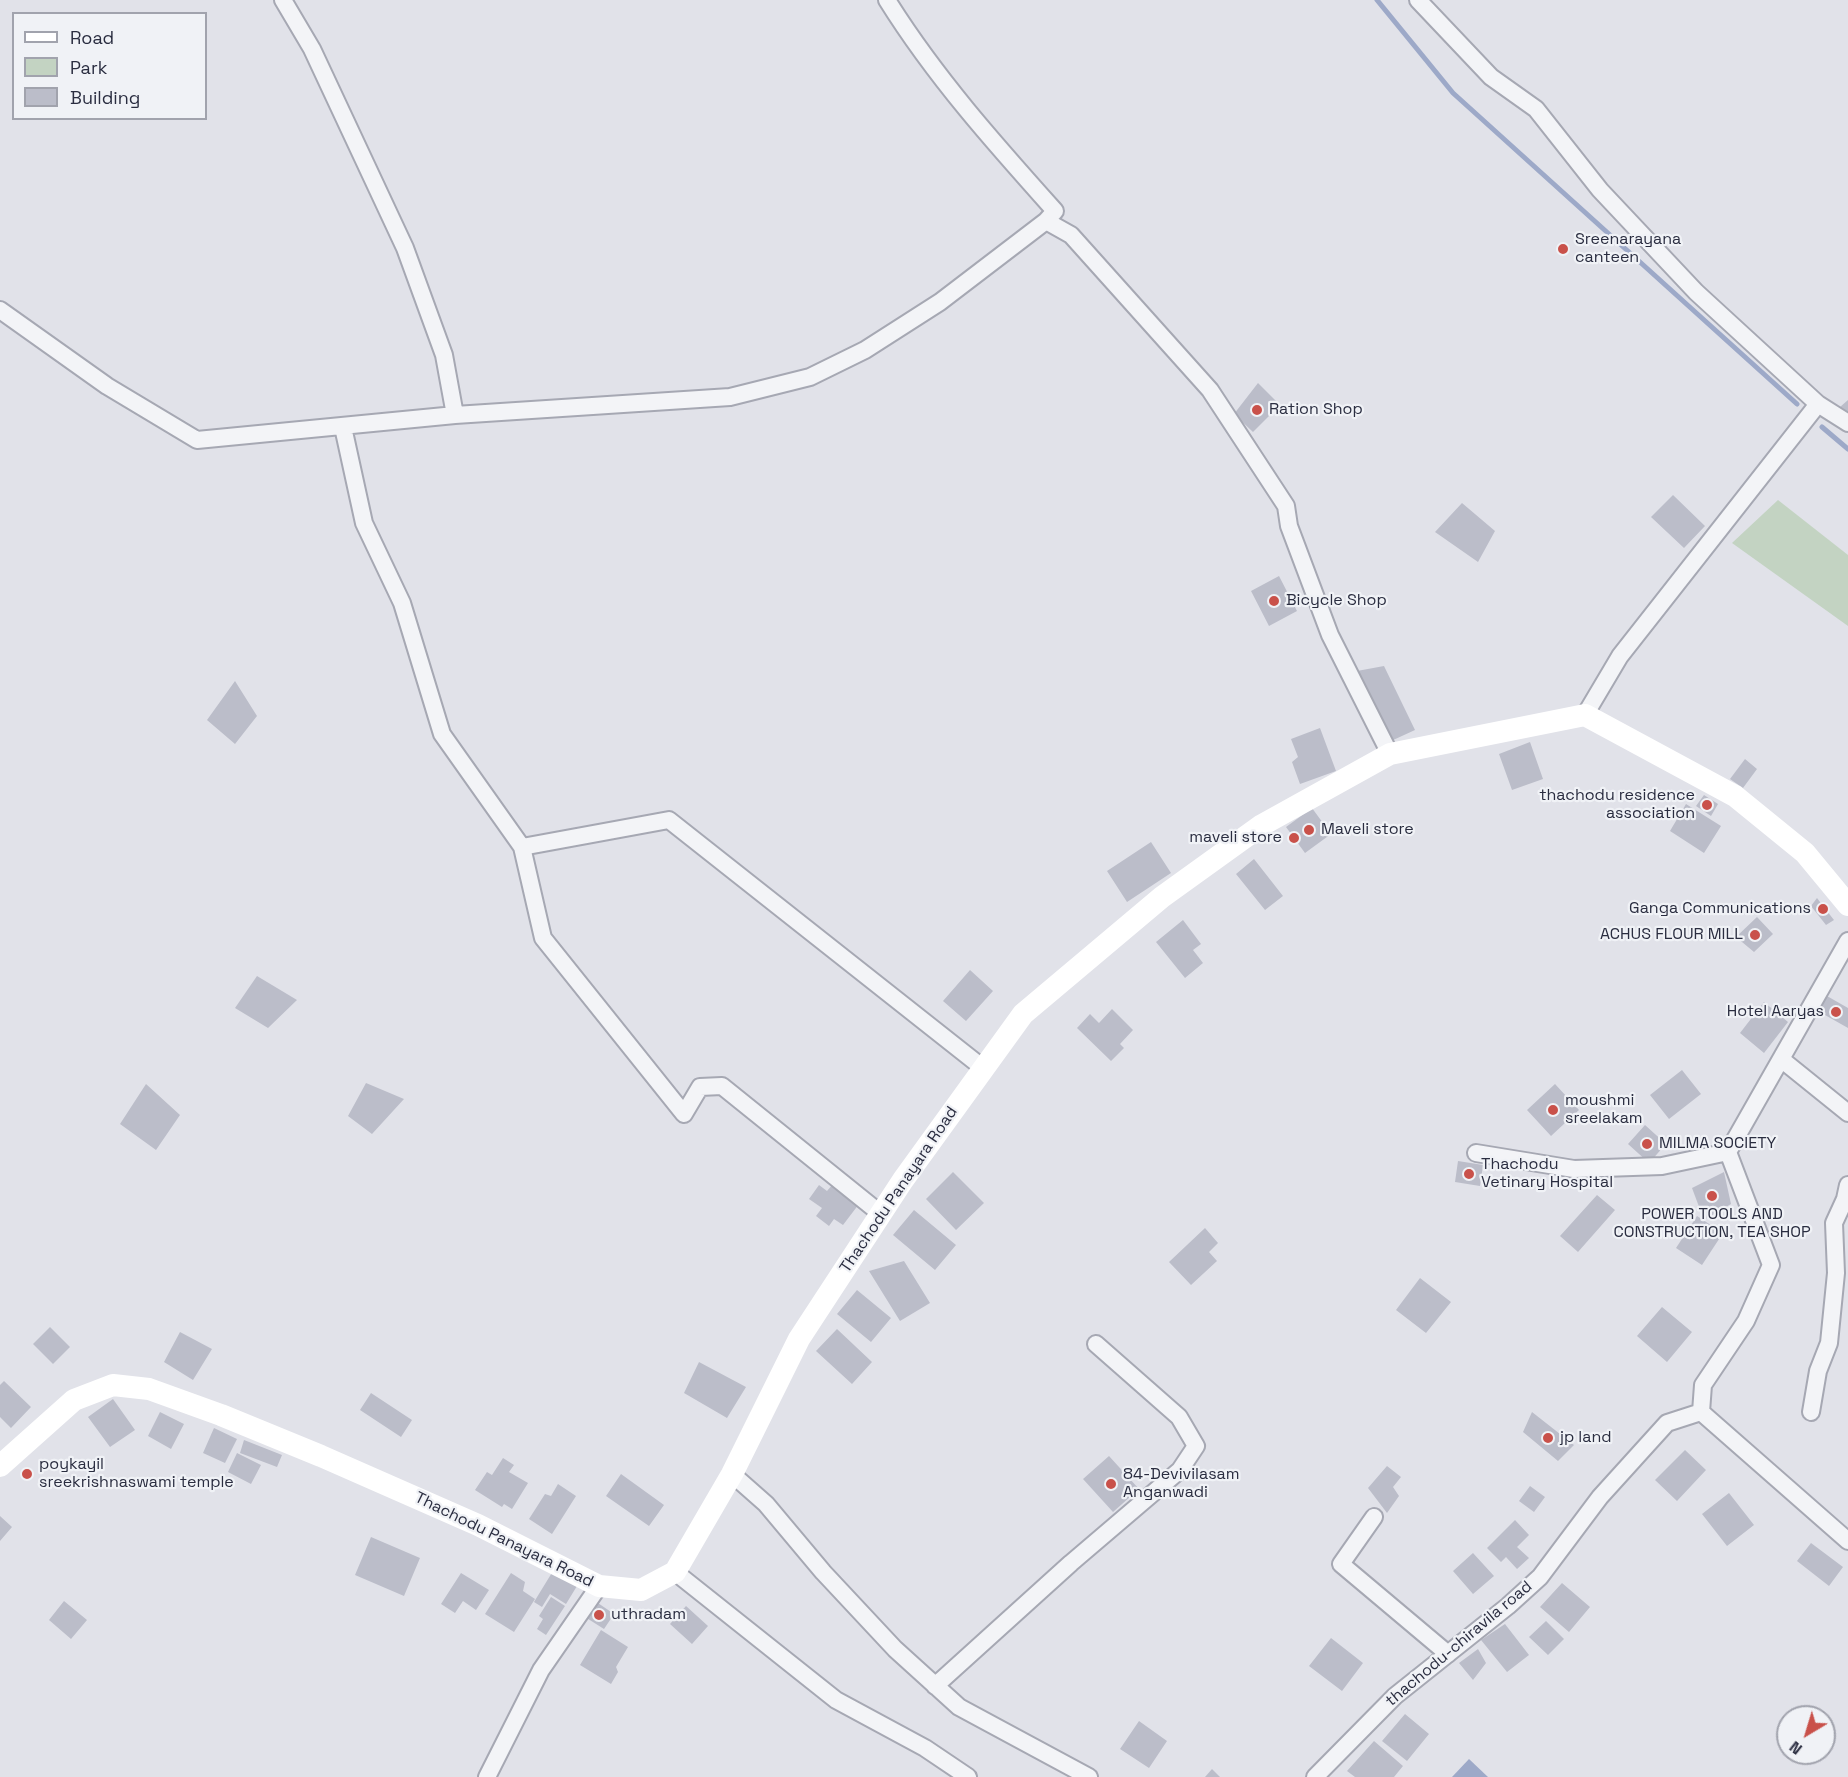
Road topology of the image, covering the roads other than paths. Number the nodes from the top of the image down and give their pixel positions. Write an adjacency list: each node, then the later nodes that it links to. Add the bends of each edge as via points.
1 (283, 0): 7 (street, via 316,59 405,248 444,355)
2 (887, 0): 4 (street, via 949,87 1055,211)
3 (1418, 0): 6 (street, via 1491,77 1536,109 1600,190 1672,266)
4 (1046, 221): 7 (street, via 940,302 865,350 810,378 730,397); 11 (street, via 1071,235 1210,390 1286,506 1289,526 1330,635)
5 (0, 310): 9 (street, via 107,386 197,440)
6 (1818, 404): 8 (street); 10 (street, via 1620,656)
7 (455, 415): 9 (street)
8 (1848, 423)
9 (343, 427): 12 (street, via 364,523 402,603 442,734)
10 (1585, 715): 11 (main road, Thachodu Panayara Road); 13 (main road, via 1735,796 1805,854)
11 (1390, 754): 16 (main road, Thachodu Panayara Road, via 1262,825 1162,897 1023,1014)
12 (522, 847): 16 (street, via 669,820); 21 (street, via 543,938 684,1114 700,1087 722,1086)
13 (1848, 904)
14 (1848, 941): 15 (street)
15 (1781, 1059): 17 (street); 18 (street)
16 (983, 1068): 21 (main road, Thachodu Panayara Road)
17 (1848, 1113)
18 (1728, 1152): 19 (street, via 1662,1166 1574,1169); 23 (street, via 1771,1265 1746,1321 1702,1385)
19 (1476, 1153)
20 (1848, 1185): 24 (street, via 1834,1223 1836,1273 1829,1343 1818,1371)
21 (881, 1214): 26 (main road, Thachodu Panayara Road, via 799,1339)
22 (1096, 1344): 32 (street, via 1179,1417 1196,1446 1180,1470)
23 (1701, 1412): 28 (street); 31 (street, thachodu-chiravila road, via 1667,1423 1600,1497 1540,1576)
24 (1811, 1412)
25 (0, 1466): 30 (main road, Thachodu Panayara Road, via 74,1400 113,1385 149,1389 342,1465 478,1525)
26 (732, 1474): 29 (main road, Thachodu Panayara Road); 32 (street, via 766,1504 823,1572)
27 (1374, 1517): 31 (street, via 1341,1564)
28 (1848, 1541)
29 (675, 1572): 30 (main road, Thachodu Panayara Road, via 641,1590); 34 (street, via 836,1700 925,1748)
30 (599, 1586): 33 (street, via 541,1670)
31 (1448, 1654): 36 (street, thachodu-chiravila road, via 1395,1696)
32 (935, 1686): 35 (street, via 959,1707)
33 (487, 1777)
34 (968, 1777)
35 (1089, 1777)
36 (1315, 1777)

